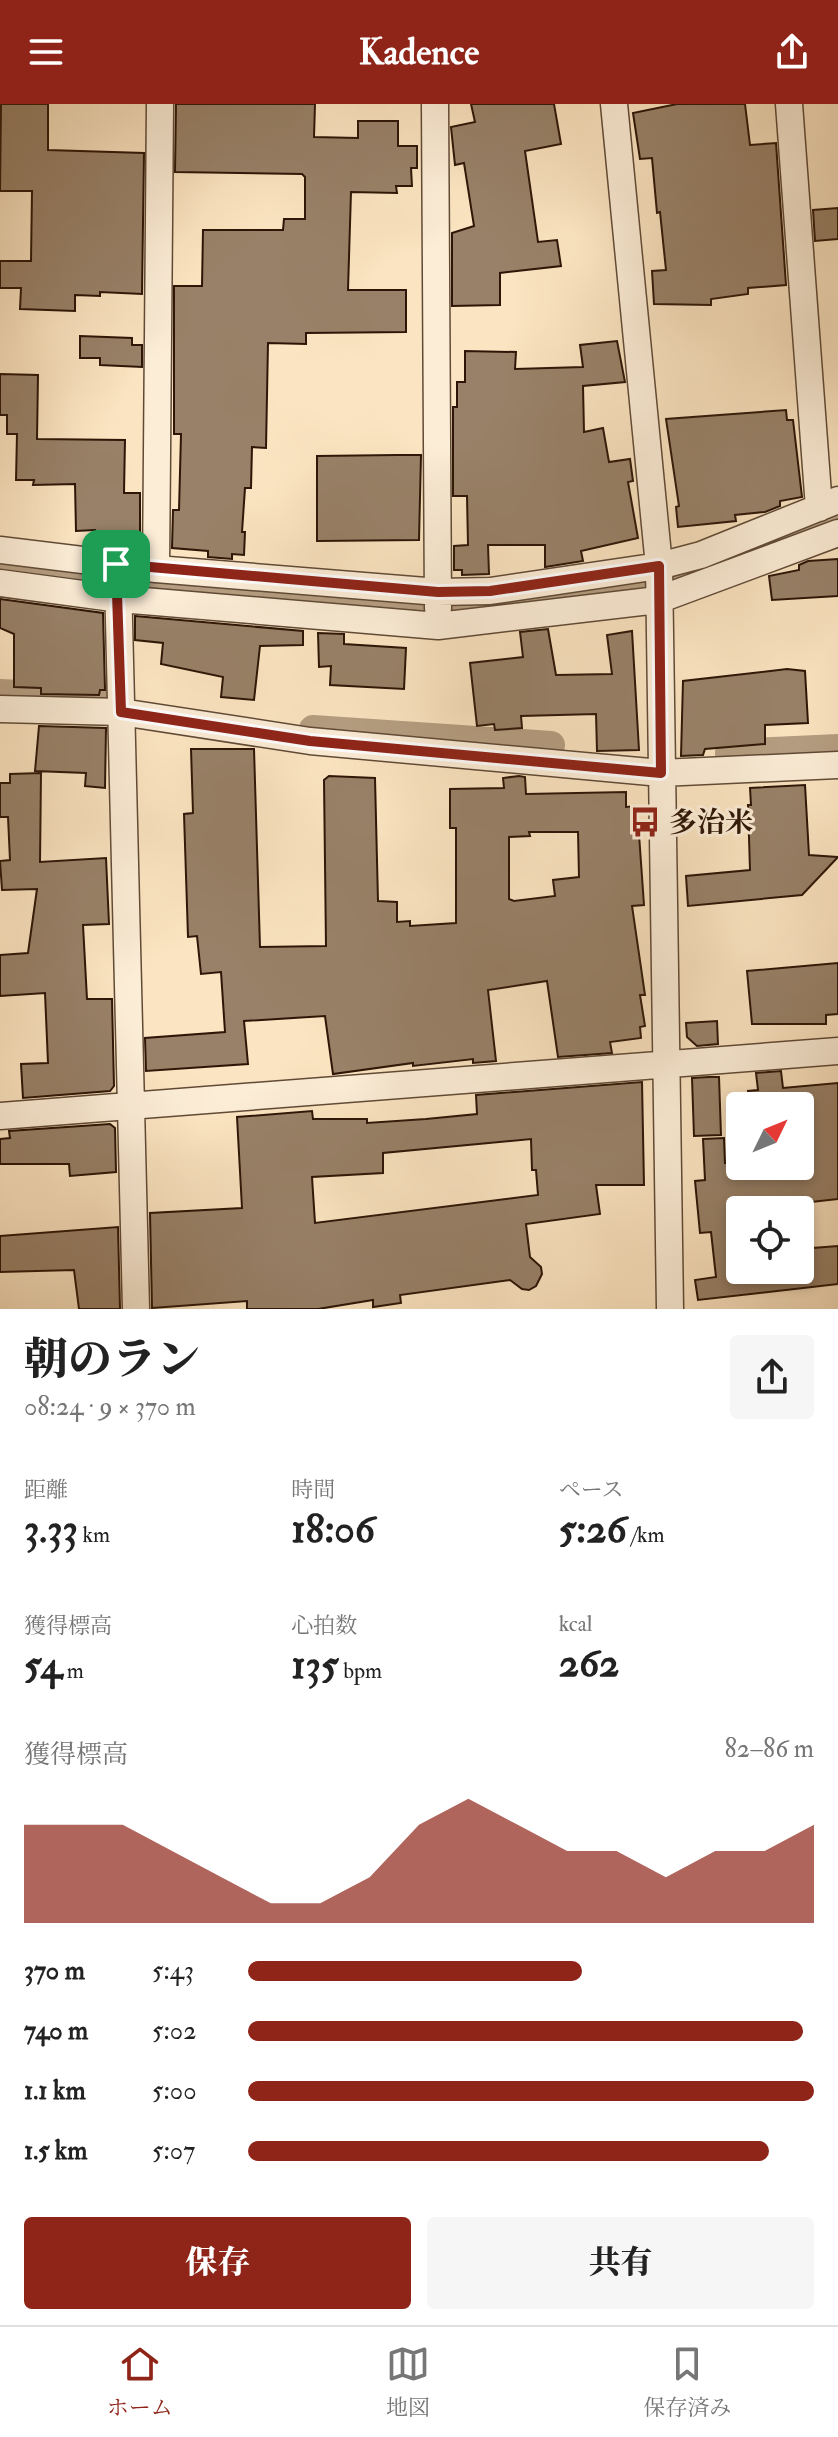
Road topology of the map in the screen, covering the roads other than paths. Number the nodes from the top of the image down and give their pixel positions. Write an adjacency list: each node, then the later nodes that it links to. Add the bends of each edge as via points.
1 (160, 104): 8 (street)
2 (435, 104): 12 (street)
3 (614, 104): 11 (street)
4 (789, 104): 5 (street)
5 (829, 504): 11 (street, via 701,555)
6 (838, 533): 11 (street, via 709,585)
7 (0, 550): 9 (street)
8 (156, 569): 9 (street); 12 (street)
9 (118, 581): 10 (street); 12 (street); 14 (street)
10 (0, 583)
11 (659, 584): 12 (street, via 490,591); 16 (street)
12 (438, 609)
13 (0, 709): 14 (street)
14 (121, 712): 16 (street, via 310,741); 19 (street)
15 (838, 765): 16 (street)
16 (661, 773): 18 (street)
17 (838, 1051): 18 (street)
18 (669, 1065): 19 (street); 22 (street)
19 (130, 1108): 20 (street); 21 (street)
20 (0, 1116)
21 (136, 1309)
22 (670, 1309)

